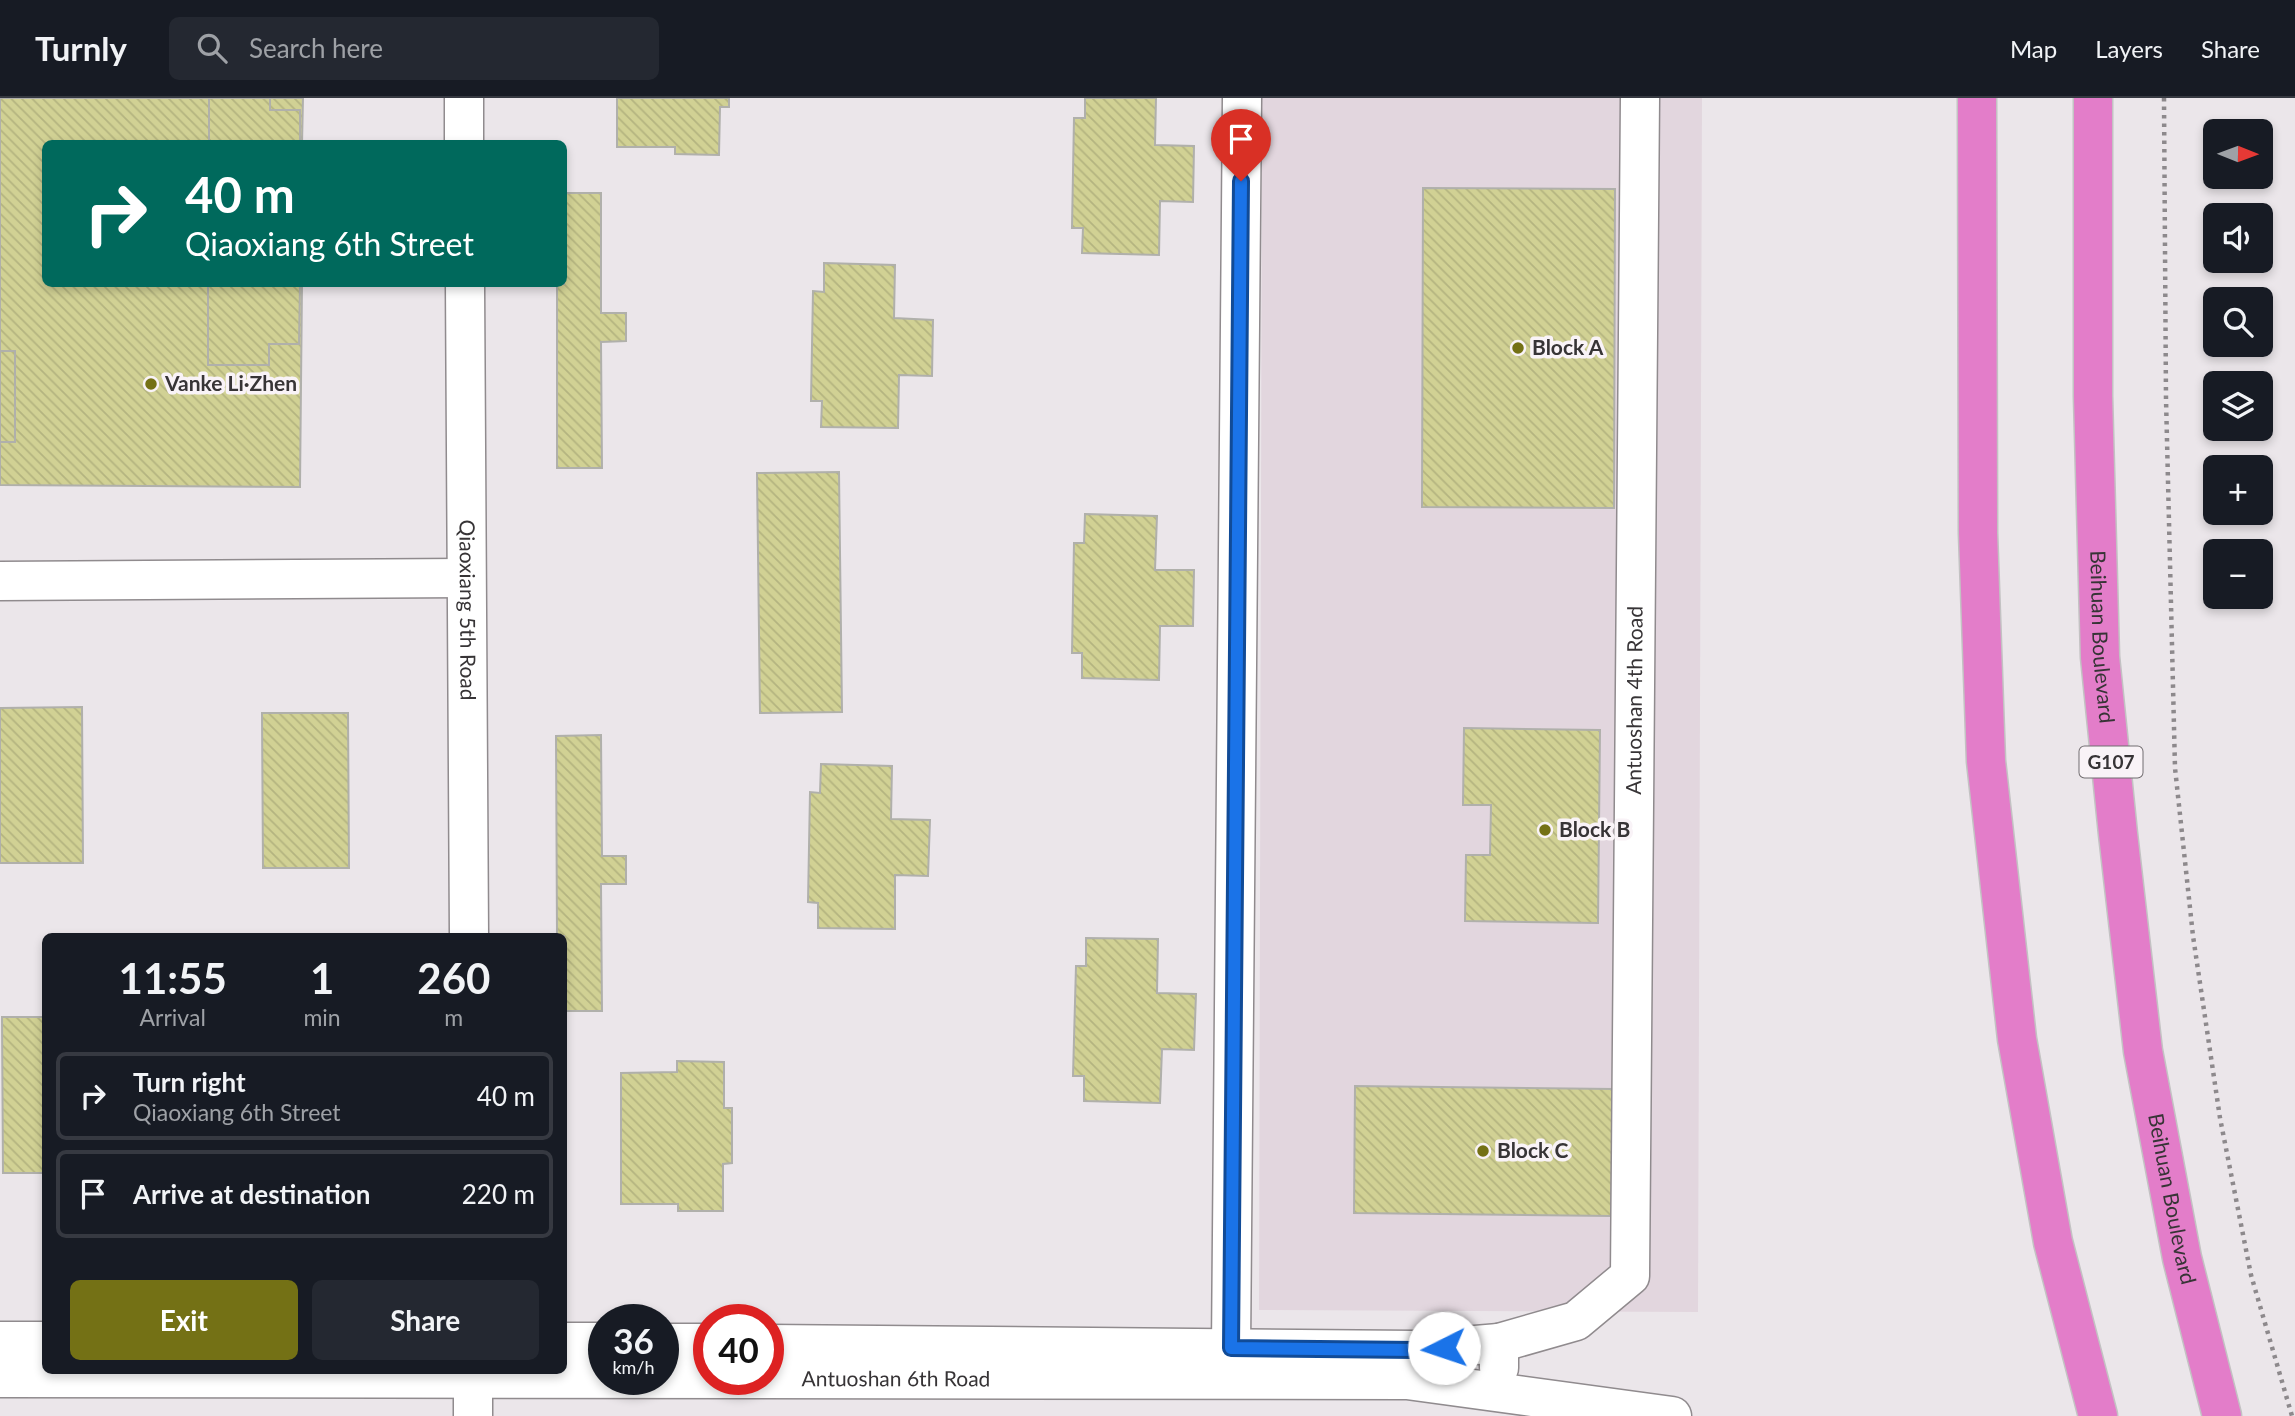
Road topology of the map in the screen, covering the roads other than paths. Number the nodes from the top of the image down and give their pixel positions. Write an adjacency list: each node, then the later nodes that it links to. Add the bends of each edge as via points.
1 (464, 98): 6 (street)
2 (1242, 98): 17 (street)
3 (1640, 98): 15 (street, Antuoshan 4th Road, via 1630,1276 1576,1321)
4 (1977, 98): 22 (highway, via 1978,533 1986,761 2017,1039 2053,1242)
5 (2093, 98): 23 (highway, Beihuan Boulevard / G107, via 2093,396 2101,657 2118,834 2143,1051 2182,1258)
6 (464, 140)
7 (465, 287): 8 (street, Qiaoxiang 5th Road)
8 (466, 578): 9 (street); 10 (street, Qiaoxiang 5th Road)
9 (0, 581)
10 (469, 933)
11 (0, 1341): 12 (street)
12 (42, 1341)
13 (567, 1342): 14 (street)
14 (588, 1342)
15 (1499, 1343): 17 (street, Antuoshan 6th Road, via 1416,1350); 20 (street)
16 (784, 1344): 17 (street, Antuoshan 6th Road)
17 (1231, 1348)
18 (0, 1378): 19 (street, Antuoshan 6th Road)
19 (473, 1389): 20 (street, Antuoshan 6th Road, via 1407,1380)
20 (1499, 1391): 21 (street, Antuoshan 6th Road)
21 (1672, 1416)
22 (2098, 1416)
23 (2222, 1416)

